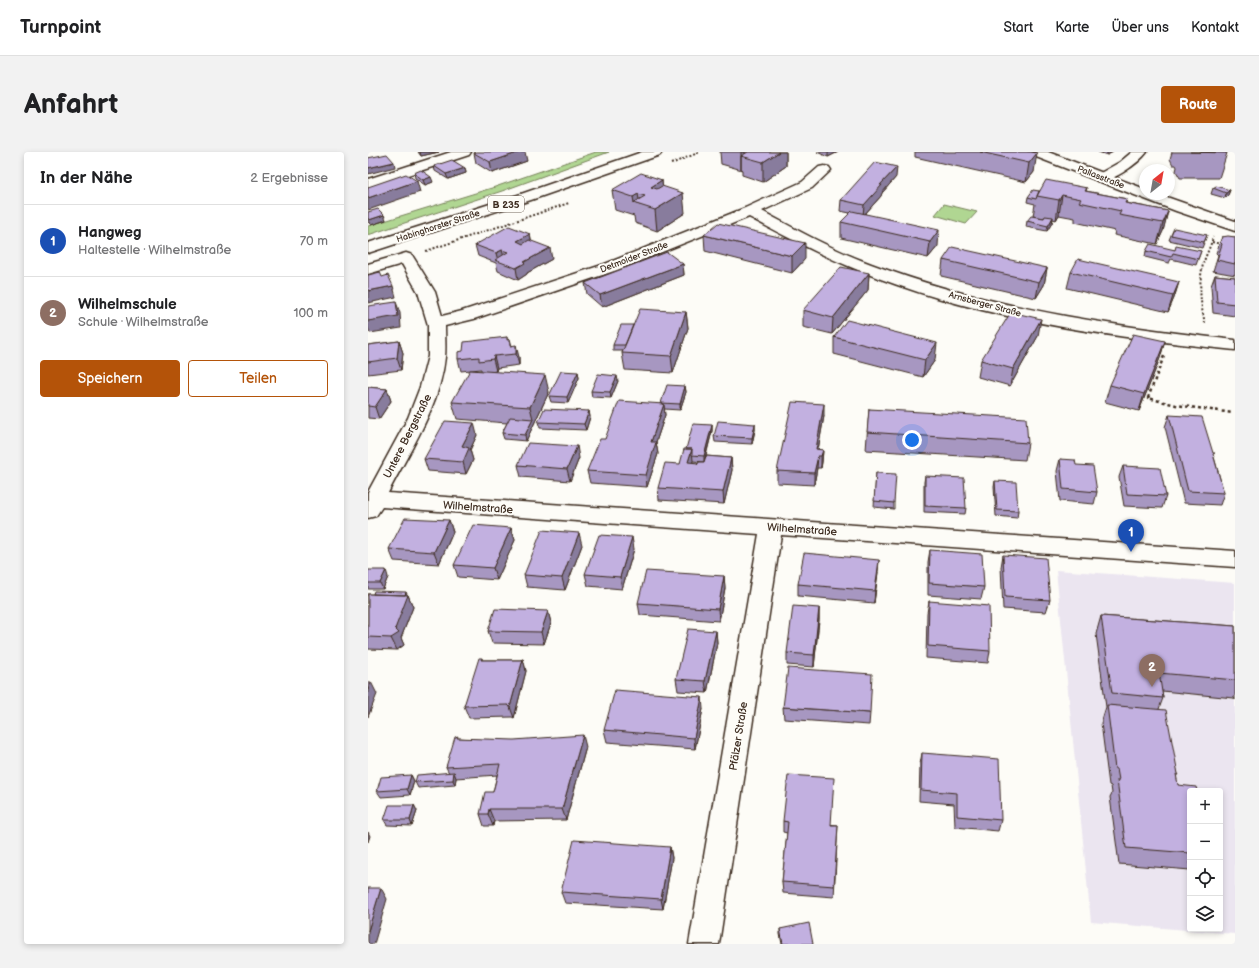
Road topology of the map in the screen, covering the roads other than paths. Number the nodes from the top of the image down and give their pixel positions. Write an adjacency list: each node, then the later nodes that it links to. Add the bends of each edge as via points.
1 (464, 152): 9 (street)
2 (1036, 152): 7 (street, Pallasstraße)
3 (1062, 152): 7 (street, Pallasstraße)
4 (1140, 152): 7 (street)
5 (648, 153): 14 (street, Habinghorster Straße / B 235, via 526,198)
6 (824, 170): 11 (street, Detmolder Straße, via 807,185)
7 (1108, 175): 8 (street, Pallasstraße); 13 (street, Pallasstraße, via 1181,208)
8 (1139, 182)
9 (368, 184)
10 (1175, 194): 12 (street)
11 (750, 211): 17 (street, Detmolder Straße, via 611,267 468,315); 18 (street, Arnsberger Straße, via 785,232 864,267 989,307 1106,330)
12 (1235, 216)
13 (1235, 226)
14 (368, 248)
15 (406, 258): 16 (street, Habinghorster Straße); 17 (street, Untere Bergstraße, via 419,274 433,306)
16 (368, 269)
17 (435, 323): 19 (street, Untere Bergstraße, via 437,347 430,390 421,413)
18 (1235, 345)
19 (370, 504): 20 (street, Wilhelmstraße)
20 (771, 527): 21 (street, Wilhelmstraße); 22 (street, Pfälzer Straße)
21 (1235, 559)
22 (704, 944)

